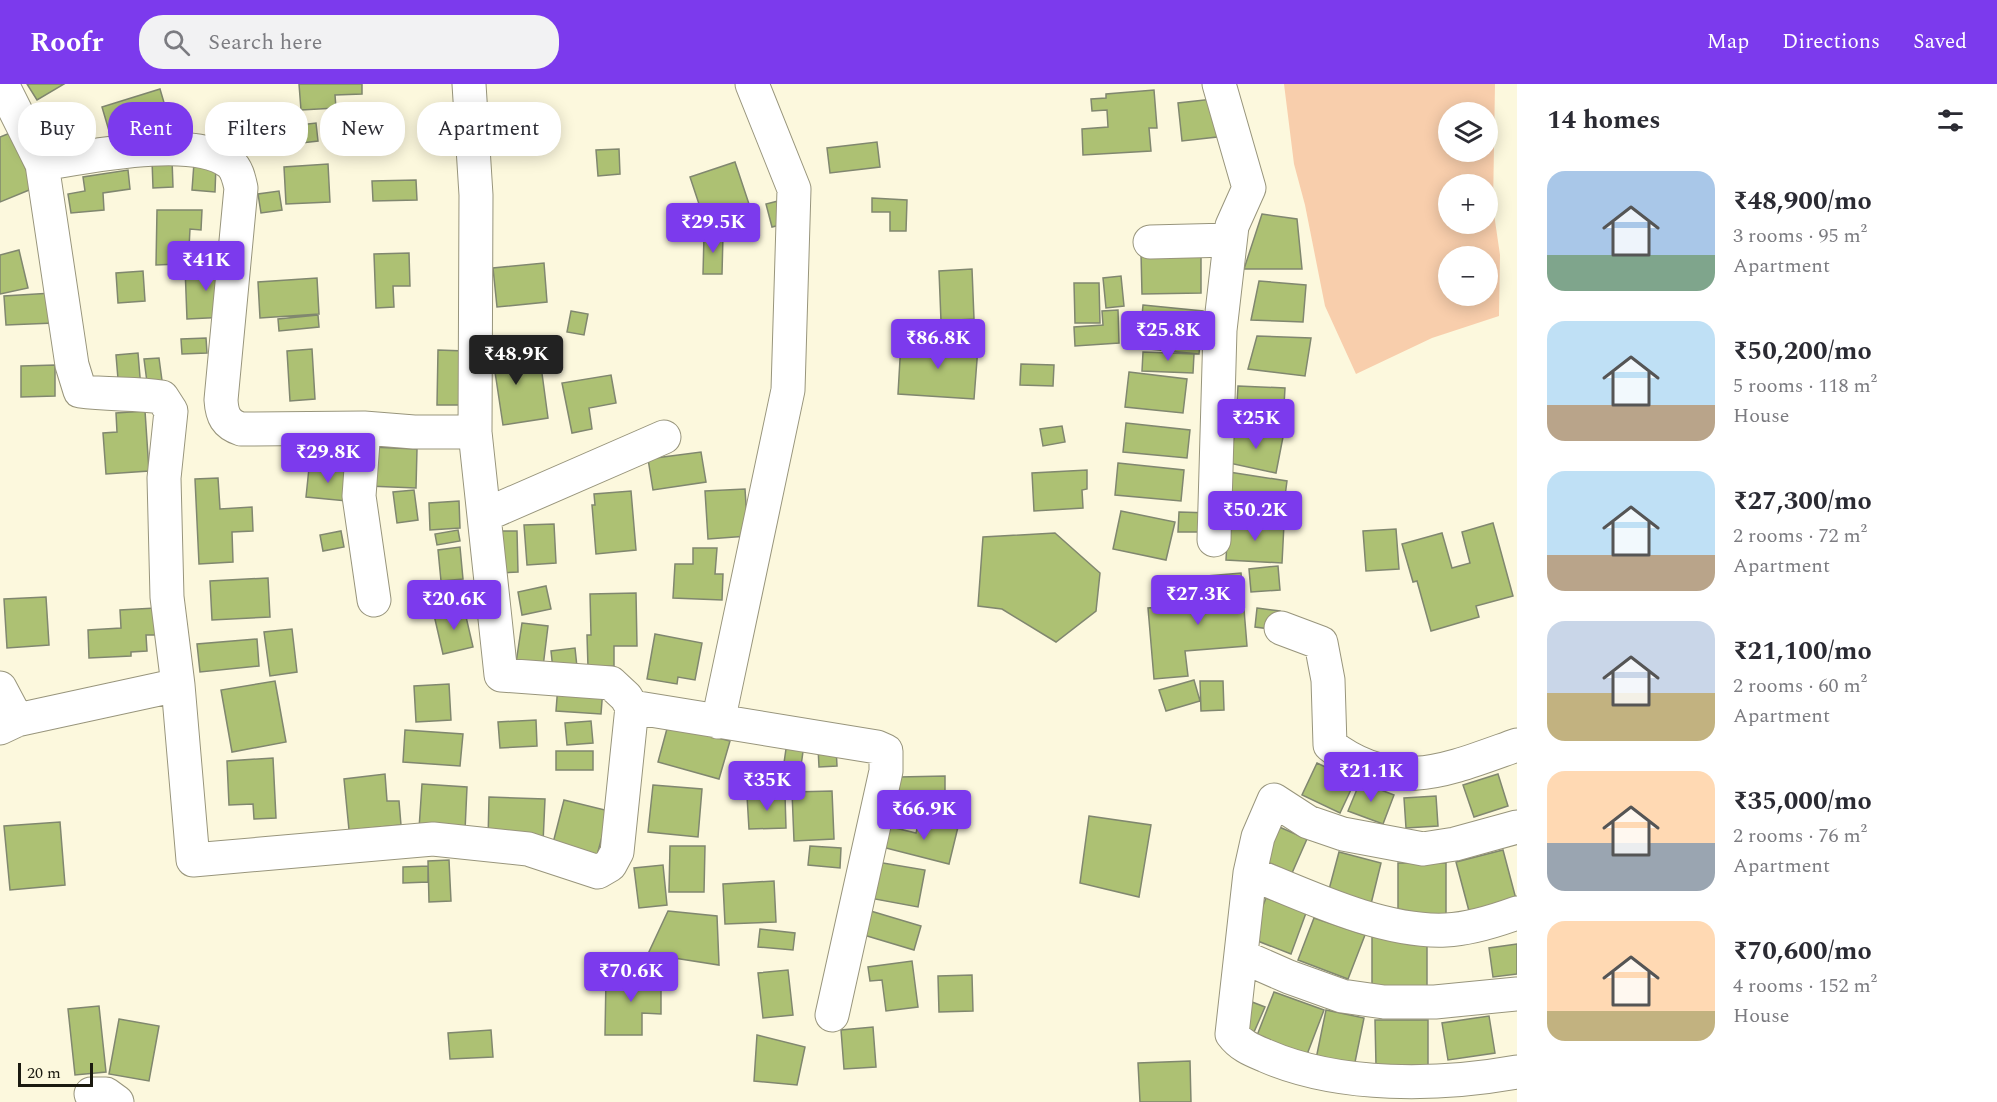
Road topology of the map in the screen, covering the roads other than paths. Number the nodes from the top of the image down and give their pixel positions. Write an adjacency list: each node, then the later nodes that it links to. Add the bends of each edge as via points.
1 (2, 84): 5 (street)
2 (469, 84): 11 (street, via 476,195)
3 (752, 84): 20 (street, via 794,189 788,390)
4 (1219, 84): 6 (street, via 1249,188)
5 (42, 164): 8 (street, via 72,365 80,391 162,397); 9 (street, via 173,148 219,157 235,169 241,188 221,400)
6 (1230, 240): 7 (street); 14 (street, via 1220,330)
7 (1150, 242)
8 (171, 411): 9 (street); 17 (street, via 164,478 167,597)
9 (227, 422): 10 (street, via 241,429)
10 (364, 428): 11 (street); 15 (street, via 359,496)
11 (475, 432): 13 (street)
12 (664, 437): 13 (street)
13 (485, 515): 19 (street, via 501,675 611,683)
14 (1214, 540)
15 (374, 600)
16 (1281, 628): 22 (street, via 1321,643 1328,680 1330,745 1350,761 1375,770 1420,775 1450,769)
17 (178, 685): 19 (street, via 193,860 433,839 528,849 598,873 610,865 617,852); 21 (street)
18 (0, 688): 21 (street)
19 (632, 707): 20 (street)
20 (718, 722): 28 (street, via 886,751 884,782)
21 (9, 724)
22 (1517, 745)
23 (1517, 827): 24 (street, via 1423,849 1343,834 1308,822 1274,800 1258,837)
24 (1250, 873): 25 (street, via 1348,913 1407,926 1446,930); 26 (street)
25 (1517, 913)
26 (1241, 956): 27 (street, via 1342,996 1384,1002 1435,1002); 29 (street, via 1232,1034 1240,1044 1289,1066 1376,1081)
27 (1517, 994)
28 (832, 1015)
29 (1517, 1072)

